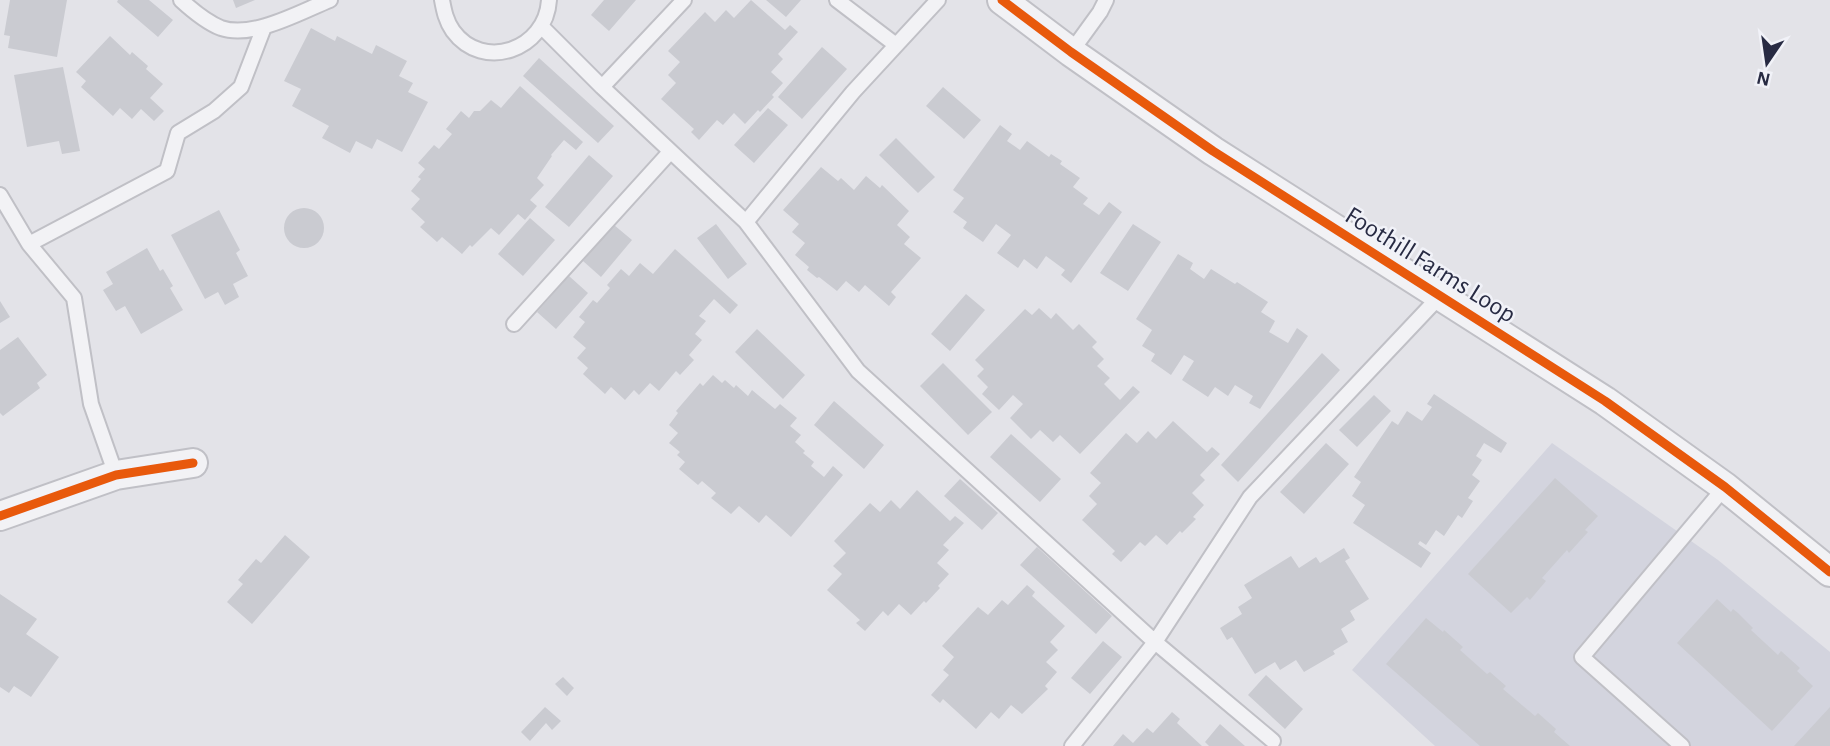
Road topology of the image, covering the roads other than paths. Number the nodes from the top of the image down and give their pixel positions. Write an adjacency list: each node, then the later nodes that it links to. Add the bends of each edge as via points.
1 (181, 0): 10 (lane, via 223,29)
2 (330, 0): 10 (lane)
3 (442, 0): 11 (lane, via 453,32 481,51 516,49)
4 (549, 0): 11 (lane)
5 (684, 0): 14 (lane)
6 (837, 0): 12 (lane)
7 (938, 0): 12 (lane)
8 (1002, 0): 13 (street, Foothill Farms Loop)
9 (1105, 0): 13 (lane)
10 (264, 27): 18 (lane, via 241,87 178,133 167,171)
11 (542, 27): 14 (lane)
12 (896, 46): 17 (lane)
13 (1072, 52): 19 (street, Foothill Farms Loop, via 1213,150)
14 (602, 87): 15 (lane)
15 (670, 152): 17 (lane); 20 (lane)
16 (0, 195): 18 (lane)
17 (746, 222): 26 (lane, via 858,372)
18 (29, 244): 22 (lane, via 74,298 91,404)
19 (1441, 295): 23 (street, Foothill Farms Loop, via 1605,401); 26 (lane, via 1250,497)
20 (514, 324)
21 (193, 463): 22 (street)
22 (116, 475): 24 (street)
23 (1725, 487): 25 (street, Foothill Farms Loop); 29 (lane, via 1582,657)
24 (0, 516)
25 (1830, 572)
26 (1155, 642): 27 (lane); 28 (lane)
27 (1273, 741)
28 (1072, 746)
29 (1682, 746)

